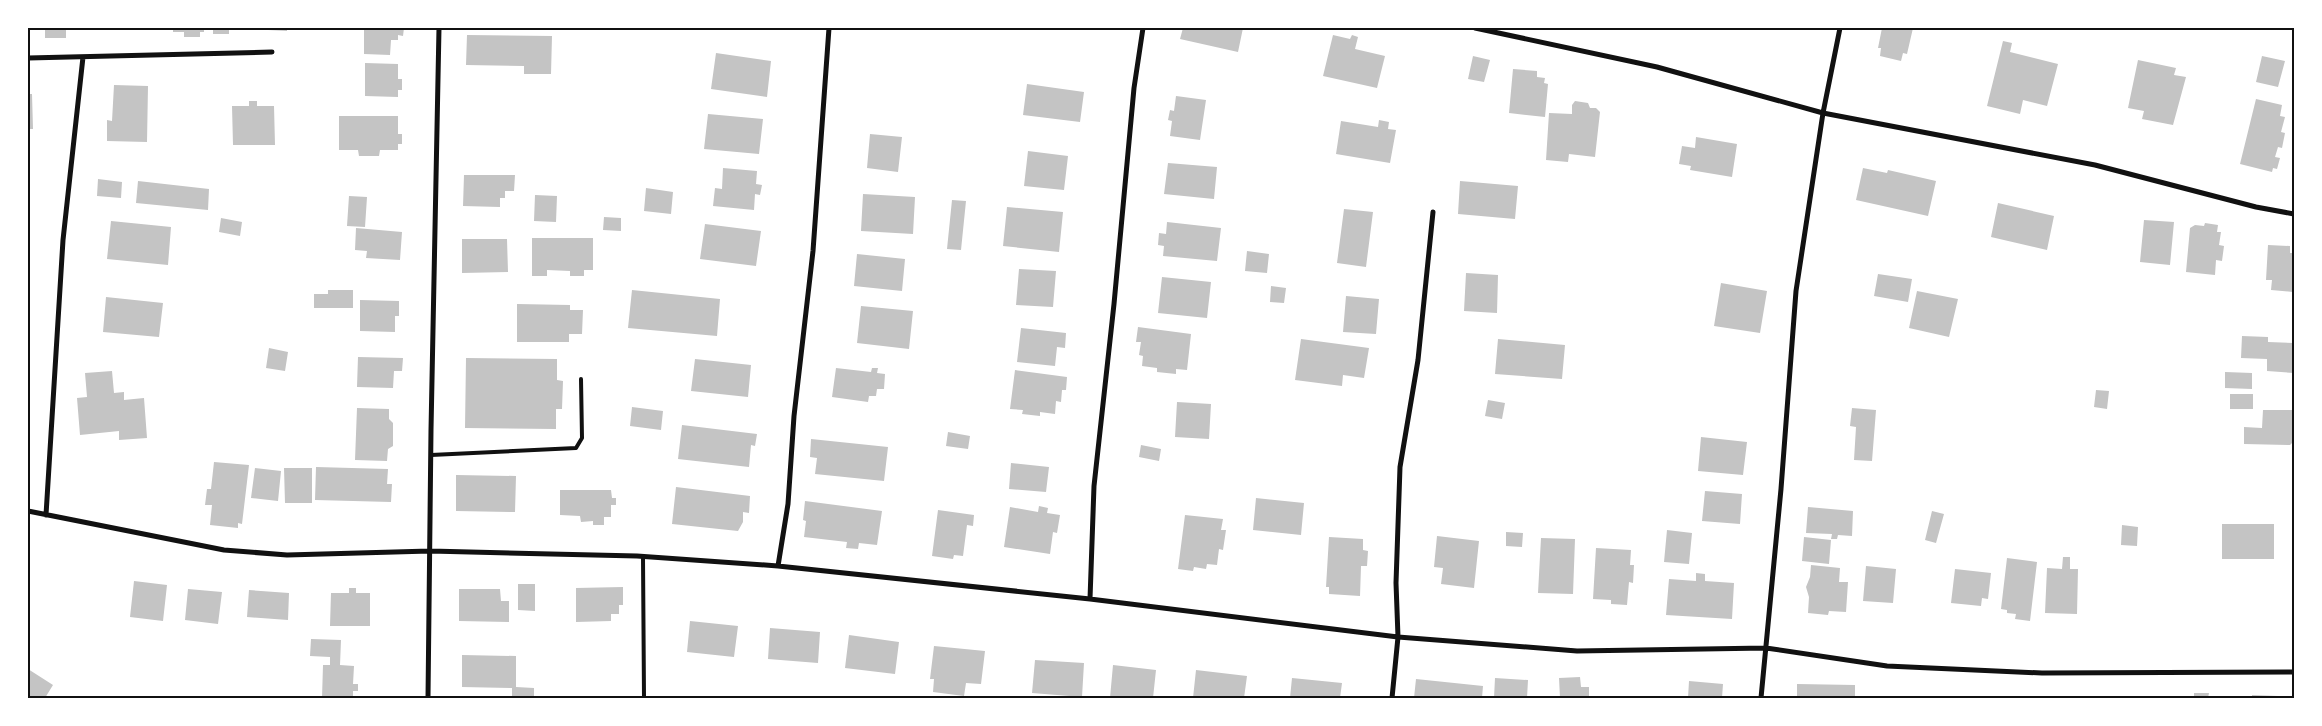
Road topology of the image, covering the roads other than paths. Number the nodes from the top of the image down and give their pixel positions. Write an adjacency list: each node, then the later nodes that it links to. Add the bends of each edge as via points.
1 (439, 28): 13 (street)
2 (829, 28): 18 (street, via 813,251 794,416 788,504)
3 (1143, 28): 19 (street, via 1134,88 1094,486)
4 (1475, 28): 9 (street, via 1657,67)
5 (1840, 28): 9 (street)
6 (272, 52): 7 (street)
7 (83, 57): 8 (street); 15 (street, via 63,240)
8 (28, 58)
9 (1823, 113): 11 (street, via 2094,164); 21 (street, via 1796,291)
10 (1433, 212): 20 (street, via 1418,360 1400,467 1396,583)
11 (2294, 214)
12 (581, 379): 13 (lane, via 582,438 576,448)
13 (431, 455): 16 (street)
14 (28, 512): 15 (street)
15 (46, 514): 16 (street, via 224,550 287,556)
16 (430, 551): 17 (street); 23 (street)
17 (644, 556): 18 (street); 24 (lane)
18 (778, 566): 19 (street)
19 (1090, 599): 20 (street)
20 (1398, 637): 21 (street, via 1577,651); 25 (street)
21 (1766, 648): 22 (street, via 1887,666 1926,668 2042,673); 26 (street)
22 (2294, 672)
23 (428, 698)
24 (644, 698)
25 (1392, 698)
26 (1761, 698)

